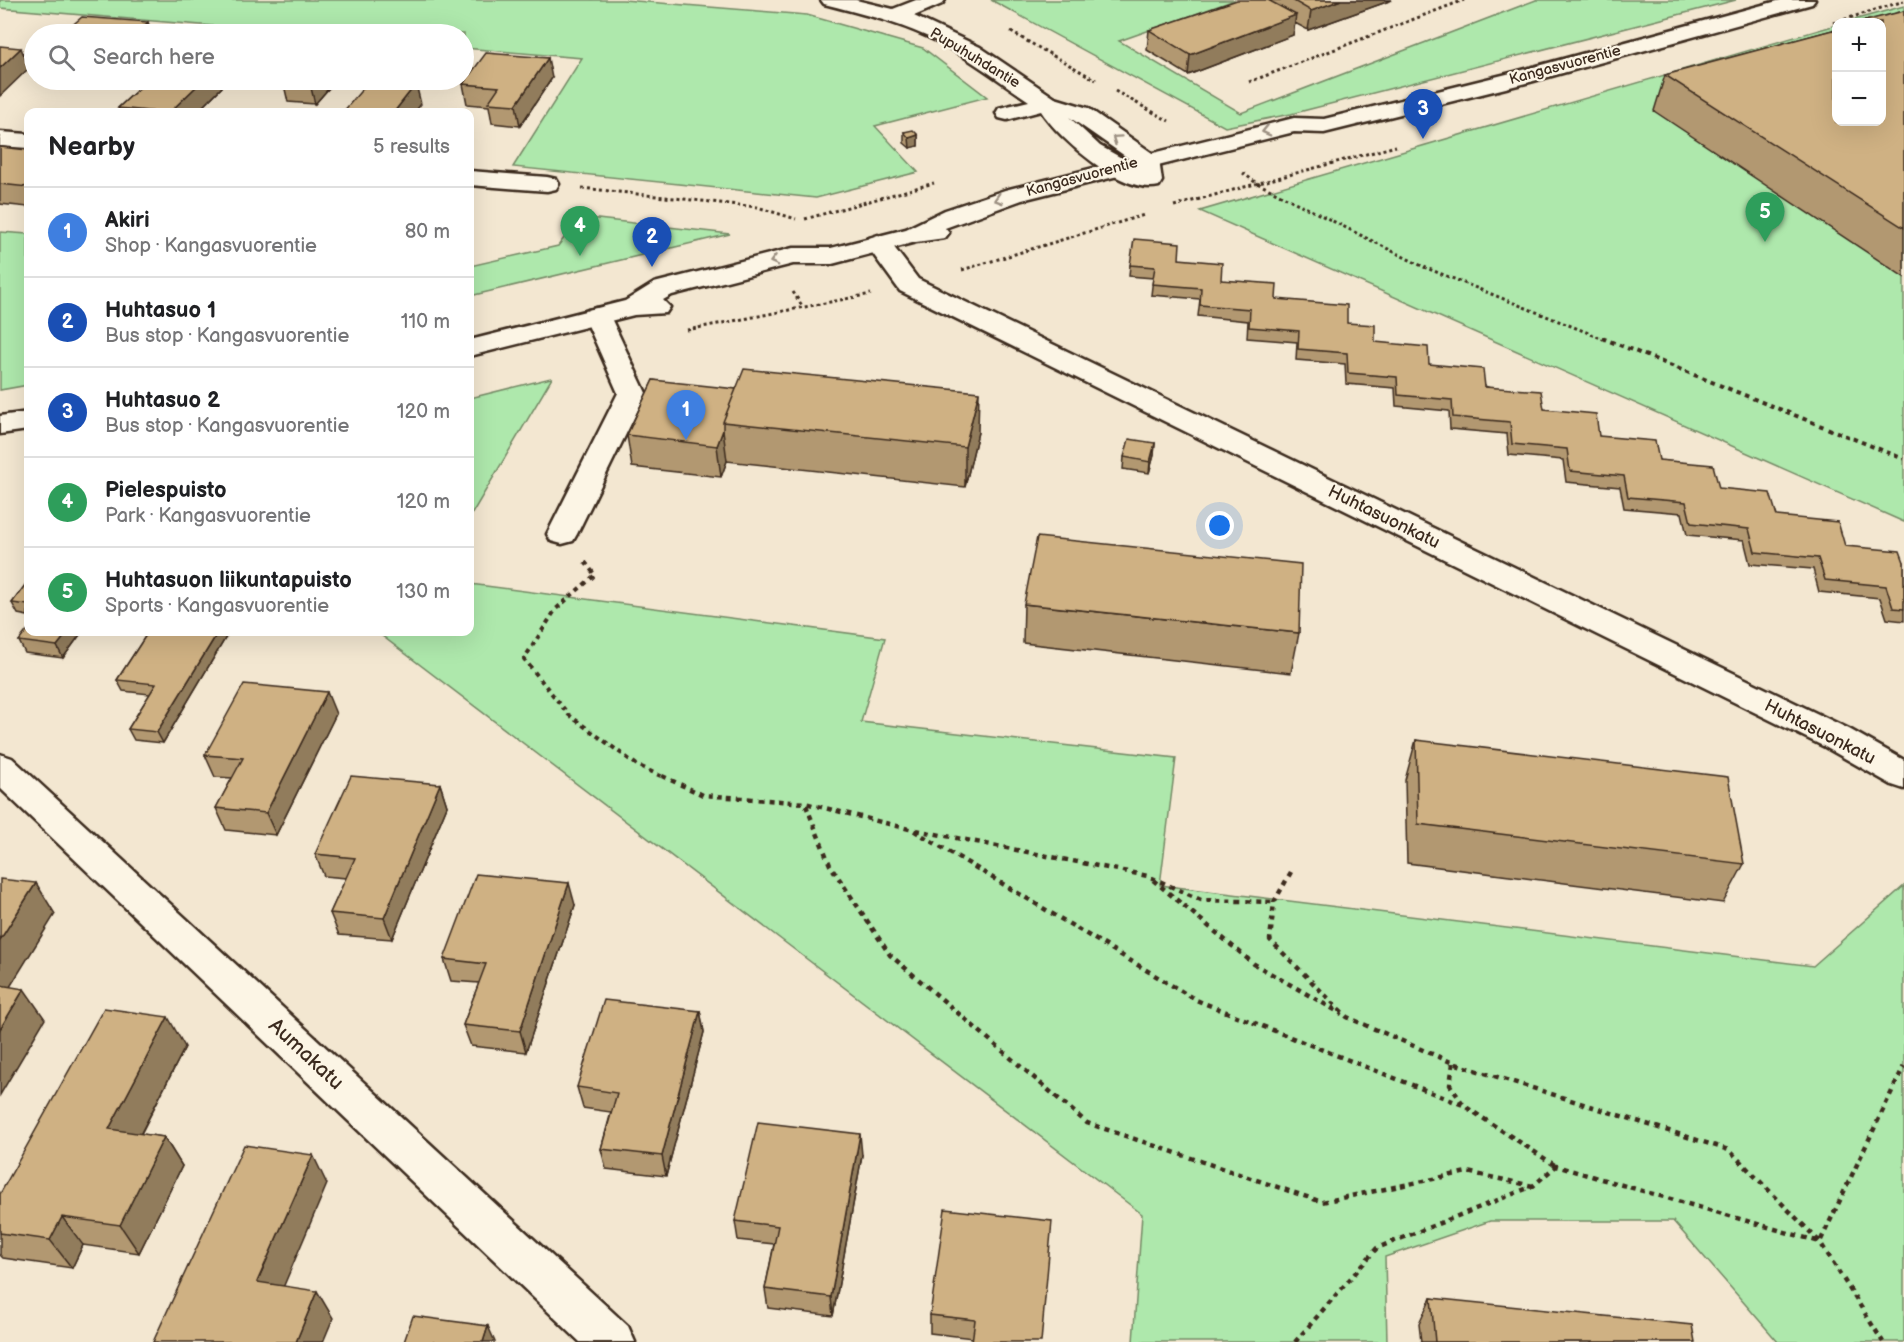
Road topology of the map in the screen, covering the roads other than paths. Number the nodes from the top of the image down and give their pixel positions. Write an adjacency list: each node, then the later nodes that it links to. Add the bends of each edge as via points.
1 (831, 0): 4 (street, Pupuhuhdantie)
2 (935, 0): 4 (street)
3 (1805, 0): 10 (street, Kangasvuorentie, via 1324,126 1308,137)
4 (896, 15): 5 (street, Pupuhuhdantie, via 972,52)
5 (1047, 103): 6 (street); 9 (street, Pupuhuhdantie, via 1058,121); 10 (street, Pupuhuhdantie, one-way to 5, via 1080,113)
6 (1006, 113)
7 (0, 139): 8 (street)
8 (24, 141)
9 (1116, 168): 10 (street, Pupuhuhdantie); 13 (street, Kangasvuorentie, one-way to 13, via 995,200 939,220)
10 (1148, 171): 13 (street, Kangasvuorentie, via 972,229)
11 (474, 178): 12 (street)
12 (547, 184)
13 (915, 234): 14 (street, Kangasvuorentie)
14 (878, 243): 15 (street, Kangasvuorentie, via 832,256 807,274 785,280 674,308 634,307); 21 (street, Huhtasuonkatu, via 909,285 1837,738)
15 (597, 316): 16 (street, Kangasvuorentie); 19 (street, via 632,393)
16 (474, 347)
17 (24, 421): 18 (street)
18 (0, 424)
19 (562, 534)
20 (0, 767): 22 (street, Aumakatu)
21 (1904, 776)
22 (612, 1342)

